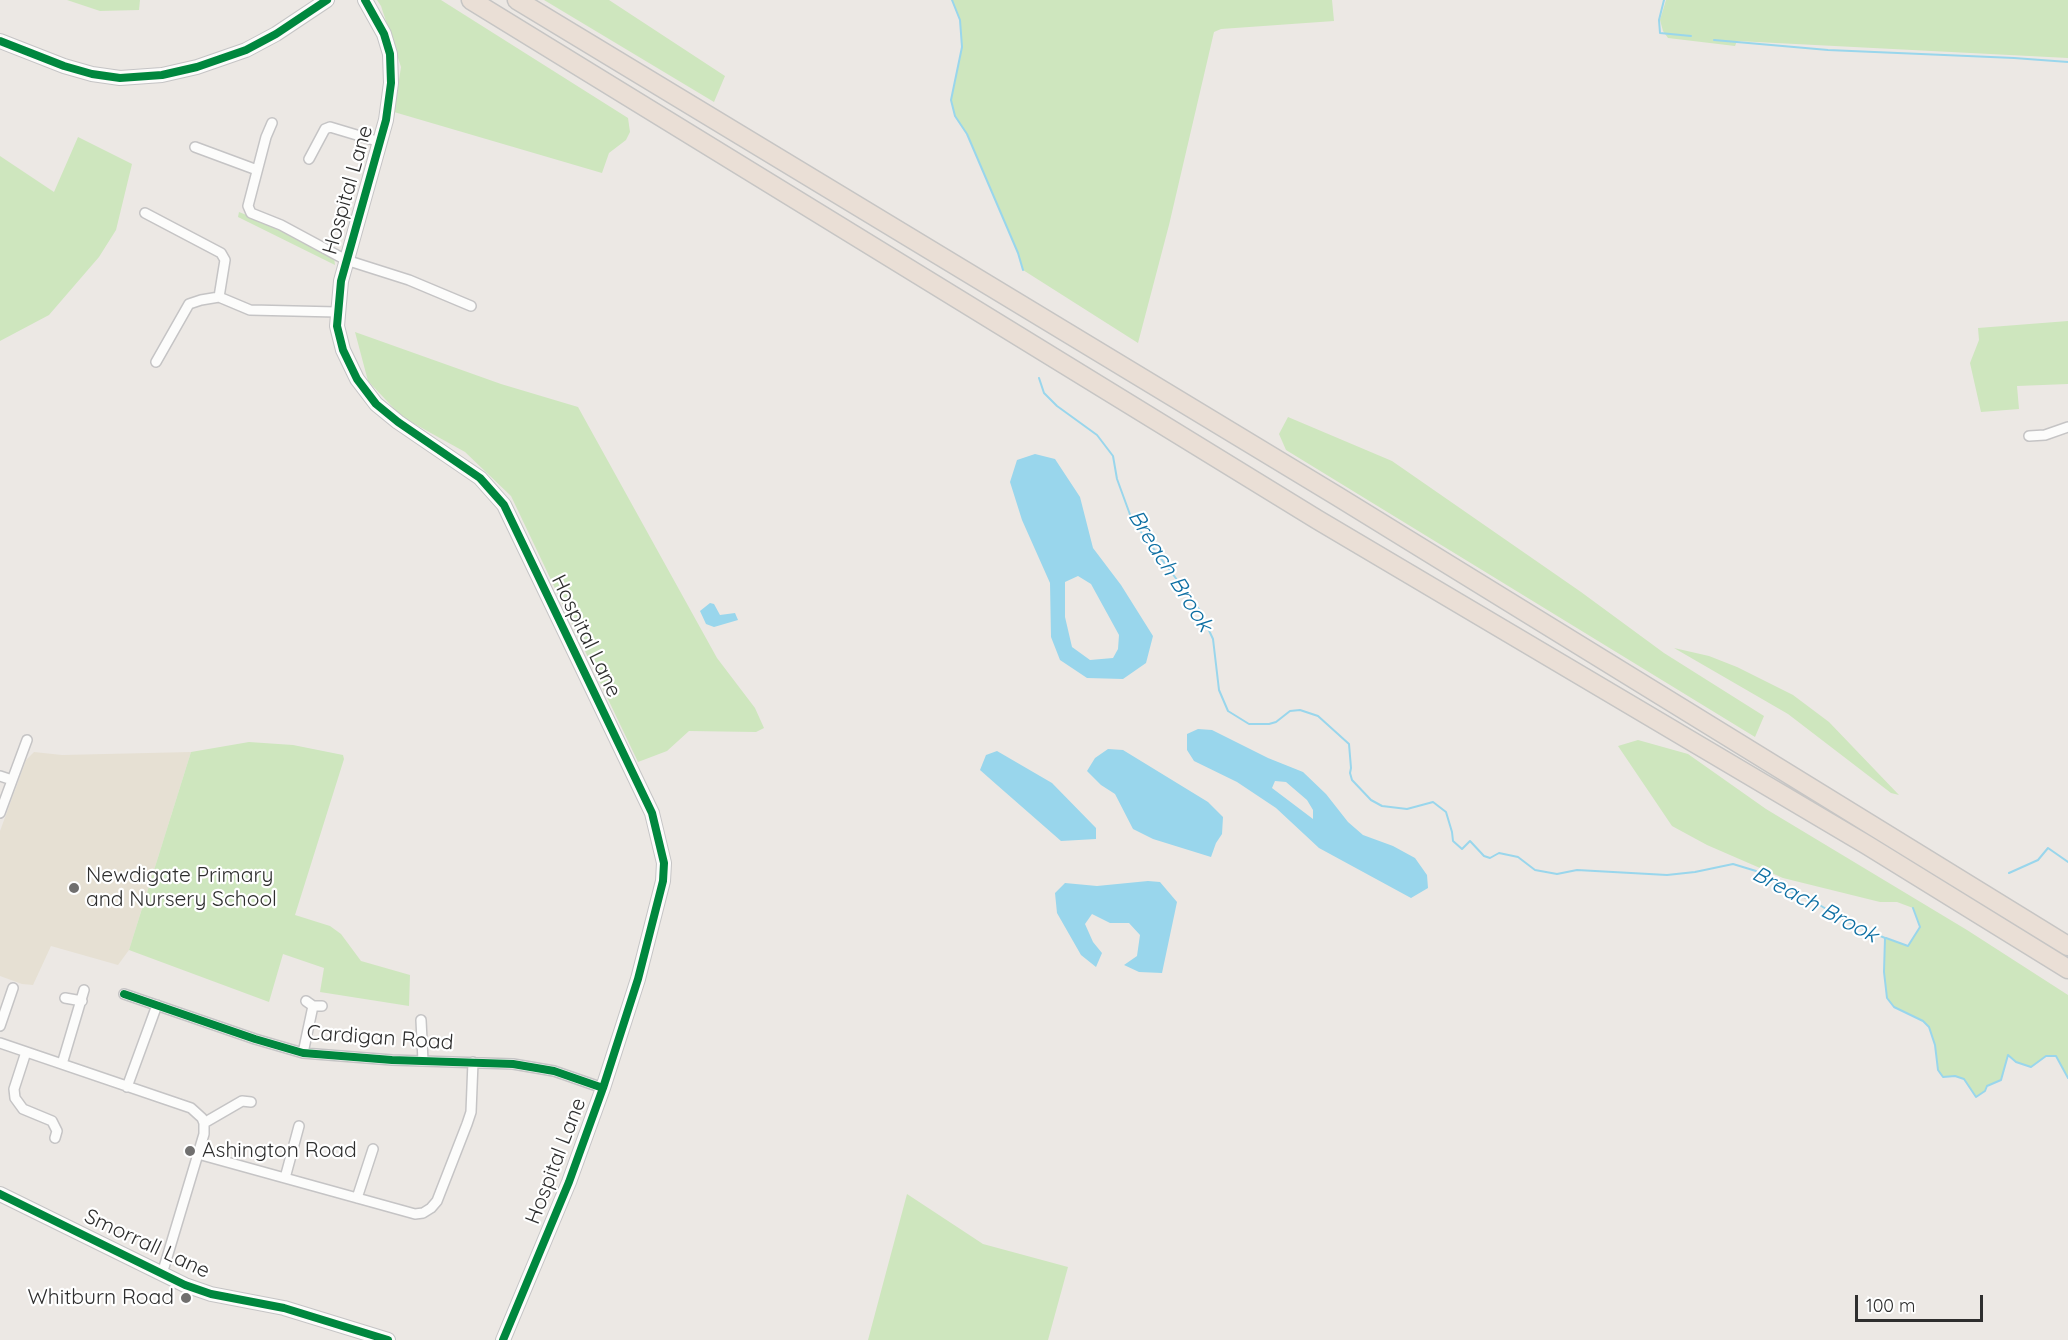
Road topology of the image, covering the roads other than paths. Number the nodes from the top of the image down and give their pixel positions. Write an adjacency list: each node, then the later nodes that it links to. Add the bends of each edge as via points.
1 (327, 0): 5 (street, via 246,50 162,75 128,78 92,74)
2 (365, 0): 7 (street, Hospital Lane, via 384,34 391,69 390,102)
3 (471, 0): 24 (highway, via 1318,520 1867,845)
4 (517, 0): 23 (highway, via 1317,484)
5 (0, 41)
6 (272, 123): 10 (street)
7 (380, 142): 9 (street, via 330,127 325,129); 12 (street, Hospital Lane)
8 (195, 147): 10 (street)
9 (309, 159)
10 (257, 170): 12 (street, via 248,206 250,213)
11 (145, 213): 13 (street, via 221,253 225,260)
12 (346, 260): 14 (street); 15 (street, Hospital Lane)
13 (219, 297): 15 (street, via 250,310); 16 (street, via 189,304)
14 (471, 306)
15 (337, 312): 41 (street, Hospital Lane, via 343,350 366,392 392,418 480,478 504,505 652,813 664,862 663,881 639,979)
16 (156, 362)
17 (2068, 427): 18 (street)
18 (2029, 436)
19 (27, 740): 21 (street)
20 (0, 776): 21 (street)
21 (12, 780): 22 (street)
22 (0, 813)
23 (2068, 946)
24 (2068, 969)
25 (13, 988): 33 (street)
26 (84, 990): 29 (street)
27 (124, 994): 31 (street, Cardigan Road)
28 (65, 998): 29 (street)
29 (82, 1001): 39 (street)
30 (314, 1004): 36 (street)
31 (157, 1005): 36 (street, Cardigan Road); 40 (street)
32 (421, 1020): 37 (street, Cardigan Road)
33 (0, 1026)
34 (0, 1043): 35 (street)
35 (26, 1052): 39 (street); 45 (street, via 14,1089 15,1098 23,1108 52,1121 57,1131)
36 (303, 1053): 37 (street, Cardigan Road)
37 (423, 1061): 38 (street, Cardigan Road)
38 (473, 1062): 41 (street, Cardigan Road, via 554,1071); 50 (street, via 471,1112 434,1205 415,1214)
39 (62, 1064): 40 (street)
40 (127, 1087): 43 (street, via 191,1108)
41 (603, 1088): 53 (street, Hospital Lane, via 569,1182)
42 (251, 1102): 43 (street, via 242,1101)
43 (204, 1123): 47 (street)
44 (299, 1126): 48 (street)
45 (55, 1138)
46 (372, 1149): 50 (street)
47 (198, 1154): 48 (street); 51 (street)
48 (285, 1178): 50 (street)
49 (0, 1194): 51 (street, Smorrall Lane)
50 (357, 1198)
51 (162, 1274): 52 (street, Smorrall Lane, via 211,1294 284,1308)
52 (388, 1340)
53 (503, 1340)

